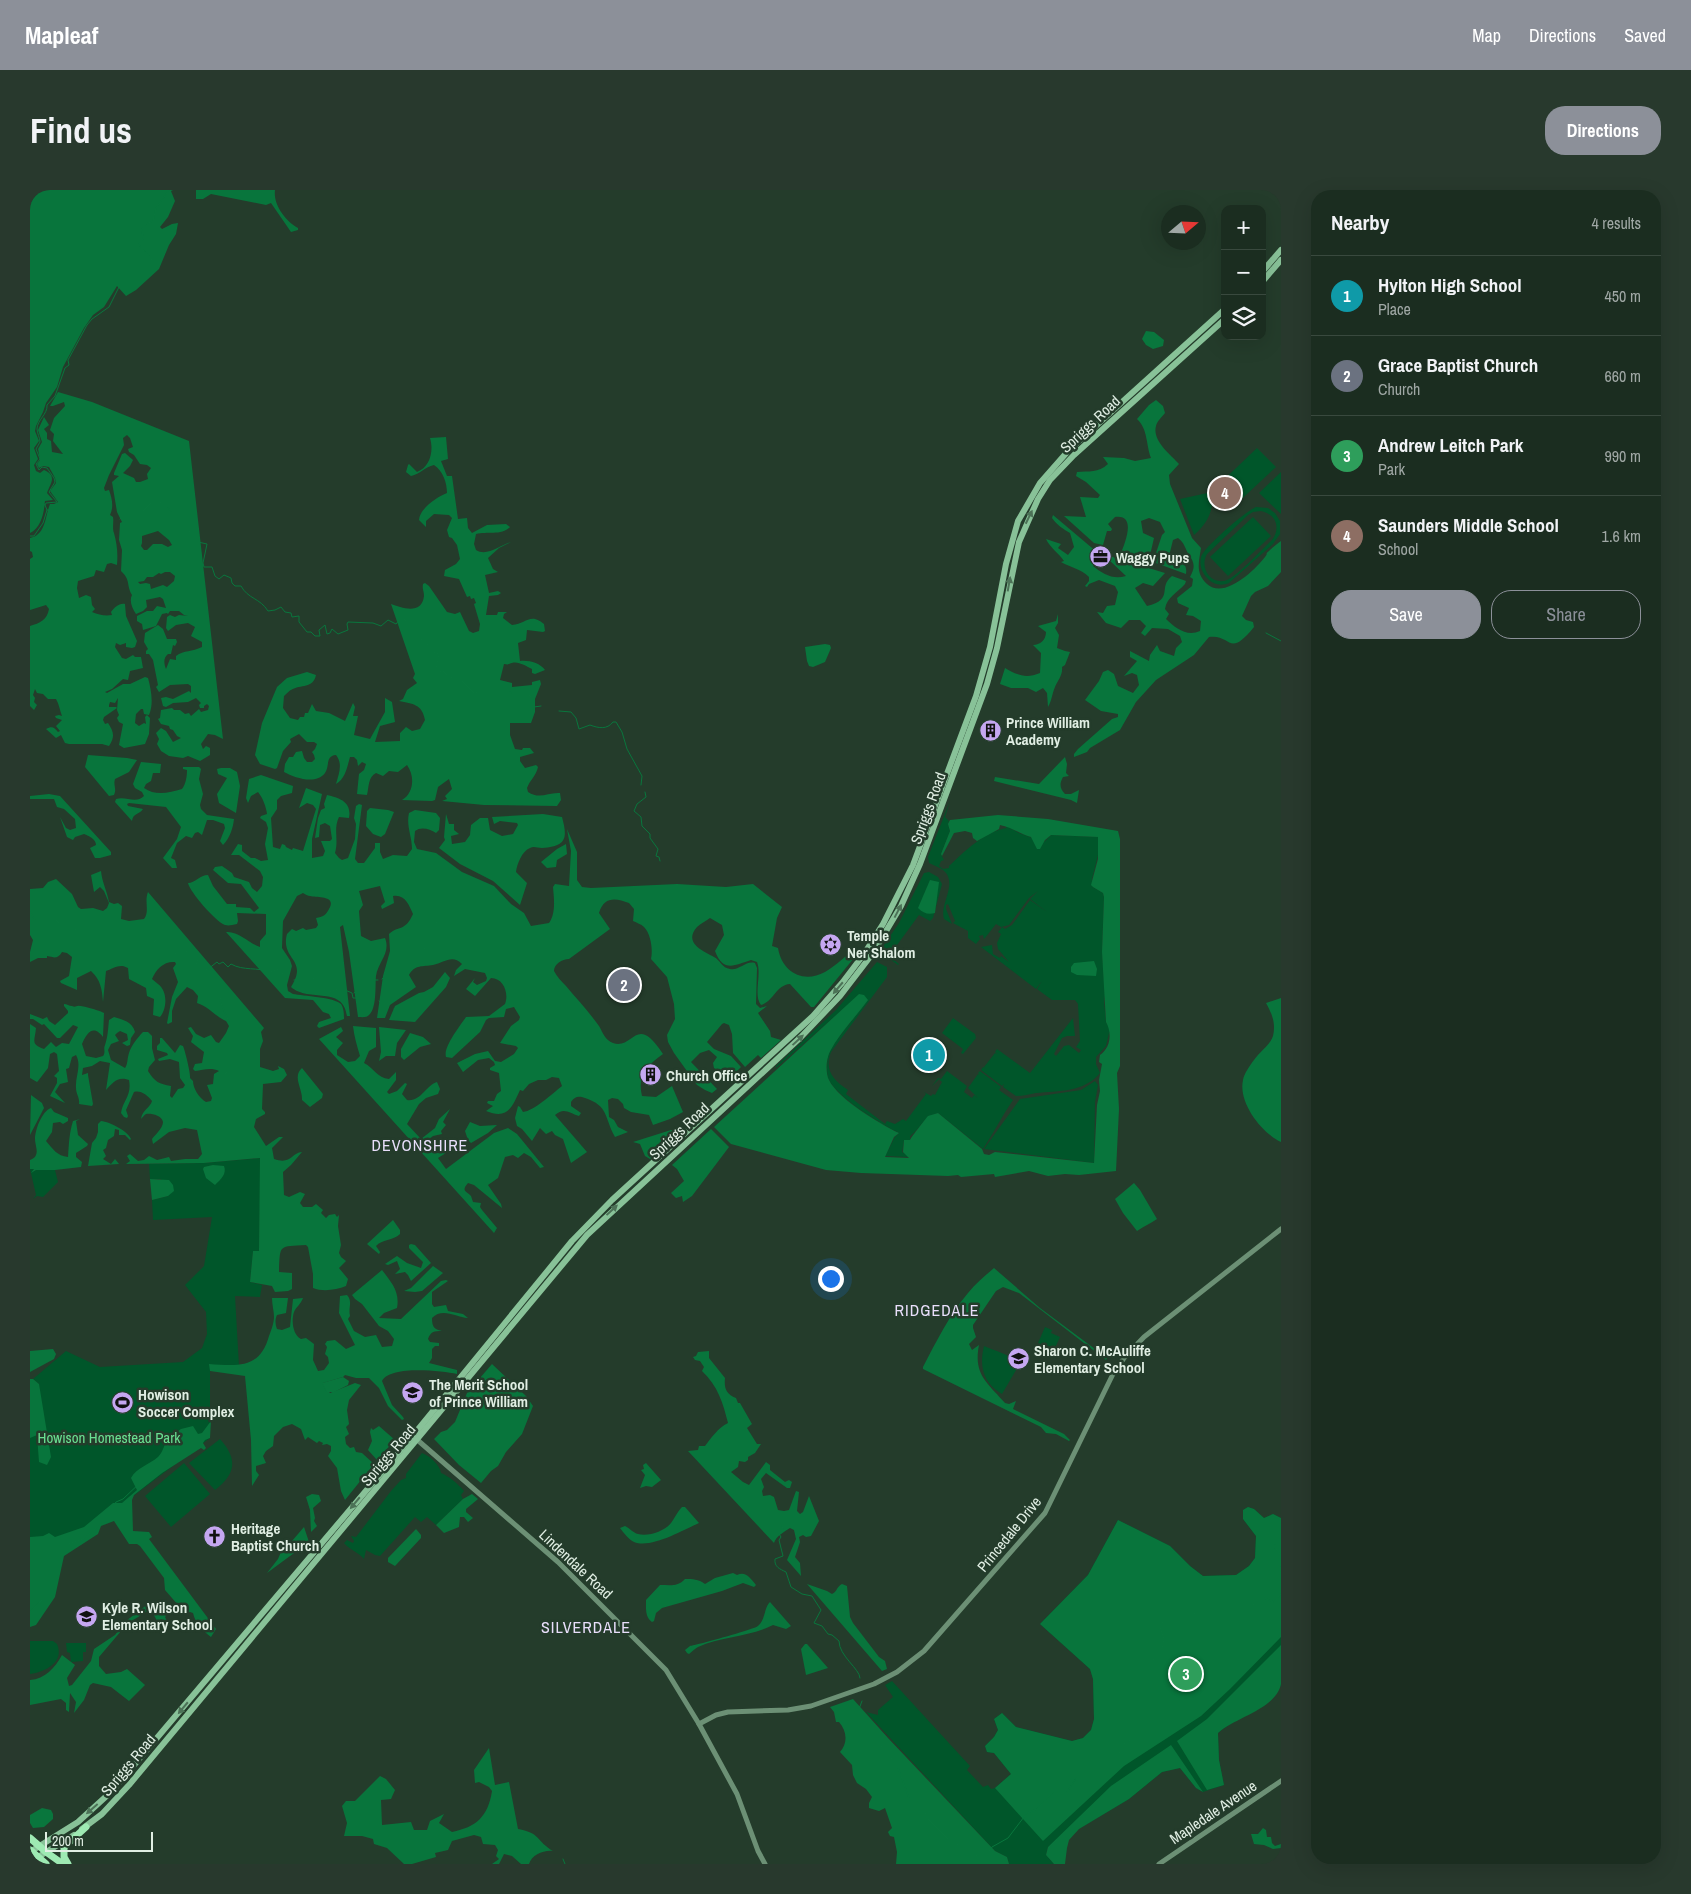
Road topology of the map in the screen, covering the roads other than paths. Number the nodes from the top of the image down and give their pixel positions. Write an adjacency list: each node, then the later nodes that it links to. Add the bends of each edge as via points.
1 (1281, 250): 3 (main road)
2 (1281, 260): 4 (main road)
3 (1266, 267)
4 (1266, 277)
5 (1221, 314): 8 (main road, Spriggs Road, one-way to 8, via 1060,458 1030,499 1018,521 1009,552 992,641 976,696 913,865 864,954 813,1016 587,1224)
6 (1221, 323): 8 (main road, Spriggs Road, one-way to 6, via 594,1227 801,1037 867,962 901,906 920,864 980,703 997,648 1013,563 1038,499 1074,455)
7 (1281, 1229): 9 (street, Princedale Drive, via 1131,1350 1113,1374 1046,1513 924,1651 886,1678 811,1706 728,1712)
8 (415, 1438): 9 (street, Lindendale Road, via 558,1562 654,1656 673,1678); 11 (main road, Spriggs Road, via 125,1789); 13 (main road, Spriggs Road, one-way to 13, via 112,1791 78,1822)
9 (700, 1724): 21 (street, Lindendale Road, via 737,1794)
10 (1281, 1781): 22 (street, Mapledale Avenue)
11 (86, 1827): 15 (main road, Spriggs Road); 20 (main road, via 64,1847 64,1858)
12 (30, 1838): 13 (main road)
13 (39, 1847): 14 (main road, Spriggs Road); 15 (main road)
14 (30, 1851): 16 (main road)
15 (46, 1852): 16 (main road, Spriggs Road); 19 (main road)
16 (38, 1857): 17 (main road, Spriggs Road); 18 (main road)
17 (30, 1862)
18 (46, 1864)
19 (63, 1864)
20 (68, 1864)
21 (765, 1864)
22 (1160, 1864)

